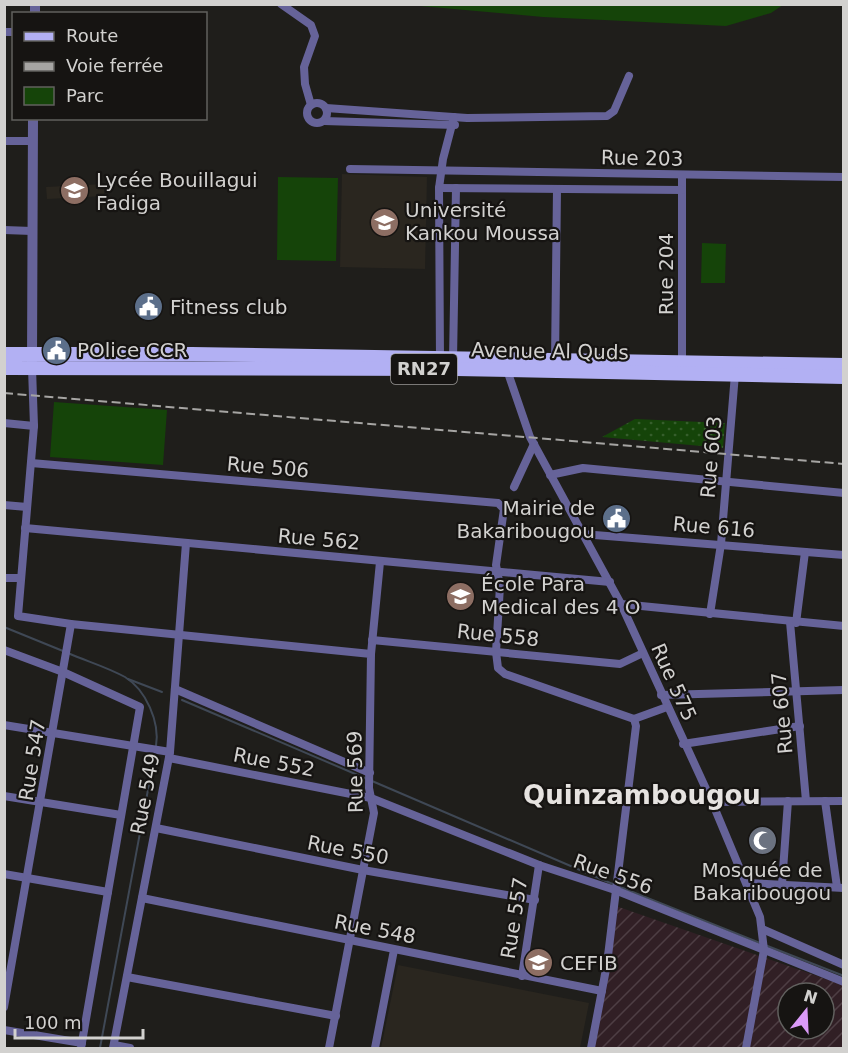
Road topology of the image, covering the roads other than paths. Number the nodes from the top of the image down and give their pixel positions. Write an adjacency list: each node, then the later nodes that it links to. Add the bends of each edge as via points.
1 (281, 4): 3 (street, via 311,25 315,36 304,67)
2 (629, 76): 7 (street, via 615,111 607,116 467,118)
3 (311, 105): 4 (street, via 320,103); 6 (street, via 307,113 311,121)
4 (326, 108): 6 (street); 7 (street)
5 (33, 120): 9 (street)
6 (324, 121): 7 (street)
7 (453, 122): 11 (street)
8 (4, 141): 9 (street)
9 (33, 141): 19 (street)
10 (350, 169): 11 (street, Rue 203)
11 (441, 172): 12 (street, Rue 203); 14 (street)
12 (682, 175): 13 (street, Rue 203); 17 (street, Rue 204)
13 (843, 177)
14 (440, 188): 15 (street); 23 (street)
15 (456, 188): 16 (street); 23 (street)
16 (557, 189): 17 (street); 22 (street)
17 (682, 190): 27 (street, Rue 204)
18 (4, 231): 19 (street)
19 (32, 231): 20 (street)
20 (32, 353): 21 (main road, Avenue Al Quds / RN27); 23 (main road, Avenue Al Quds / RN27); 26 (street)
21 (4, 354)
22 (555, 361): 23 (main road, Avenue Al Quds / RN27); 27 (main road, Avenue Al Quds / RN27)
23 (446, 365): 26 (main road, Avenue Al Quds / RN27); 28 (main road, Avenue Al Quds / RN27)
24 (843, 365): 27 (main road, Avenue Al Quds / RN27)
25 (4, 368): 26 (main road, Avenue Al Quds / RN27)
26 (32, 369): 32 (street)
27 (682, 369): 28 (main road, Avenue Al Quds / RN27); 29 (main road, Avenue Al Quds / RN27)
28 (507, 370): 33 (street, Rue 575)
29 (735, 374): 30 (main road, Avenue Al Quds / RN27); 36 (street, Rue 603)
30 (843, 376)
31 (4, 423): 32 (street)
32 (34, 426): 34 (street)
33 (532, 440): 35 (street, Rue 575); 37 (street)
34 (31, 463): 40 (street); 48 (street, Rue 506, via 502,505)
35 (550, 475): 36 (street, via 583,468); 42 (street, Rue 575)
36 (726, 483): 38 (street); 44 (street, Rue 603)
37 (514, 487)
38 (843, 493)
39 (4, 505): 40 (street)
40 (27, 507): 41 (street)
41 (25, 528): 43 (street, Rue 562); 50 (street)
42 (582, 534): 44 (street, Rue 616); 51 (street, Rue 575)
43 (186, 543): 47 (street, Rue 562); 57 (street, Rue 549)
44 (721, 544): 45 (street, Rue 616); 53 (street, Rue 603)
45 (806, 552): 46 (street, Rue 616); 54 (street, Rue 607)
46 (843, 555)
47 (380, 562): 48 (street, Rue 562); 58 (street)
48 (497, 573): 51 (street, Rue 562); 60 (street, via 500,586)
49 (4, 578): 50 (street)
50 (21, 578): 55 (street, via 18,616)
51 (610, 582): 52 (street, Rue 575)
52 (621, 604): 53 (street); 61 (street, Rue 575)
53 (710, 614): 54 (street)
54 (793, 622): 56 (street); 66 (street, Rue 607)
55 (71, 624): 57 (street); 63 (street, Rue 547)
56 (843, 626)
57 (179, 634): 62 (street); 64 (street, Rue 549)
58 (372, 640): 60 (street, Rue 558); 62 (street)
59 (4, 650): 63 (street)
60 (496, 652): 61 (street, Rue 558, via 620,664); 69 (street, via 498,668 506,674)
61 (642, 653): 67 (street, Rue 575)
62 (371, 654): 76 (street, Rue 569)
63 (63, 672): 72 (street, Rue 547); 74 (street, via 140,707)
64 (175, 689): 75 (street, Rue 549); 76 (street)
65 (843, 690): 66 (street)
66 (796, 691): 67 (street); 71 (street, Rue 607)
67 (662, 695): 68 (street, Rue 575)
68 (667, 707): 69 (street); 73 (street, Rue 575)
69 (634, 719): 94 (street)
70 (4, 725): 72 (street, Rue 552)
71 (800, 726): 73 (street); 80 (street, Rue 607)
72 (53, 733): 74 (street, Rue 552); 83 (street, Rue 547)
73 (683, 744): 84 (street, Rue 575)
74 (133, 746): 75 (street, Rue 552); 85 (street)
75 (170, 755): 78 (street, Rue 552); 86 (street, Rue 549)
76 (369, 773): 78 (street, Rue 569)
77 (4, 796): 83 (street)
78 (371, 798): 87 (street, Rue 556); 88 (street, Rue 569, via 374,813)
79 (788, 801): 80 (street); 84 (street); 92 (street)
80 (806, 801): 81 (street)
81 (825, 801): 82 (street); 93 (street)
82 (843, 801)
83 (42, 802): 85 (street); 90 (street, Rue 547)
84 (712, 802): 91 (street, Rue 575)
85 (121, 815): 95 (street)
86 (156, 828): 88 (street, Rue 550); 96 (street, Rue 549)
87 (539, 865): 94 (street, Rue 556); 97 (street, Rue 557)
88 (363, 870): 97 (street, Rue 550); 99 (street, Rue 569)
89 (4, 874): 90 (street)
90 (27, 878): 95 (street); 102 (street, Rue 547)
91 (747, 883): 92 (street); 98 (street, Rue 575)
92 (782, 884): 93 (street)
93 (840, 887)
94 (615, 889): 100 (street, Rue 556); 107 (street)
95 (108, 892): 111 (street)
96 (142, 898): 99 (street, Rue 548); 105 (street, Rue 549)
97 (535, 900): 104 (street, Rue 557)
98 (762, 929): 100 (street, Rue 575); 103 (street)
99 (349, 942): 101 (street, Rue 548); 109 (street, Rue 569)
100 (763, 945): 106 (street, Rue 556); 117 (street, Rue 575)
101 (394, 950): 104 (street, Rue 548); 115 (street)
102 (9, 956): 108 (street, Rue 547)
103 (843, 964)
104 (522, 976): 107 (street, Rue 548)
105 (127, 977): 109 (street); 112 (street, Rue 549)
106 (843, 982)
107 (602, 991): 116 (street)
108 (4, 1007)
109 (336, 1016): 114 (street, Rue 569)
110 (4, 1030): 111 (street)
111 (81, 1046)
112 (114, 1047): 113 (street)
113 (130, 1048)
114 (329, 1048)
115 (375, 1048)
116 (591, 1048)
117 (746, 1048)

